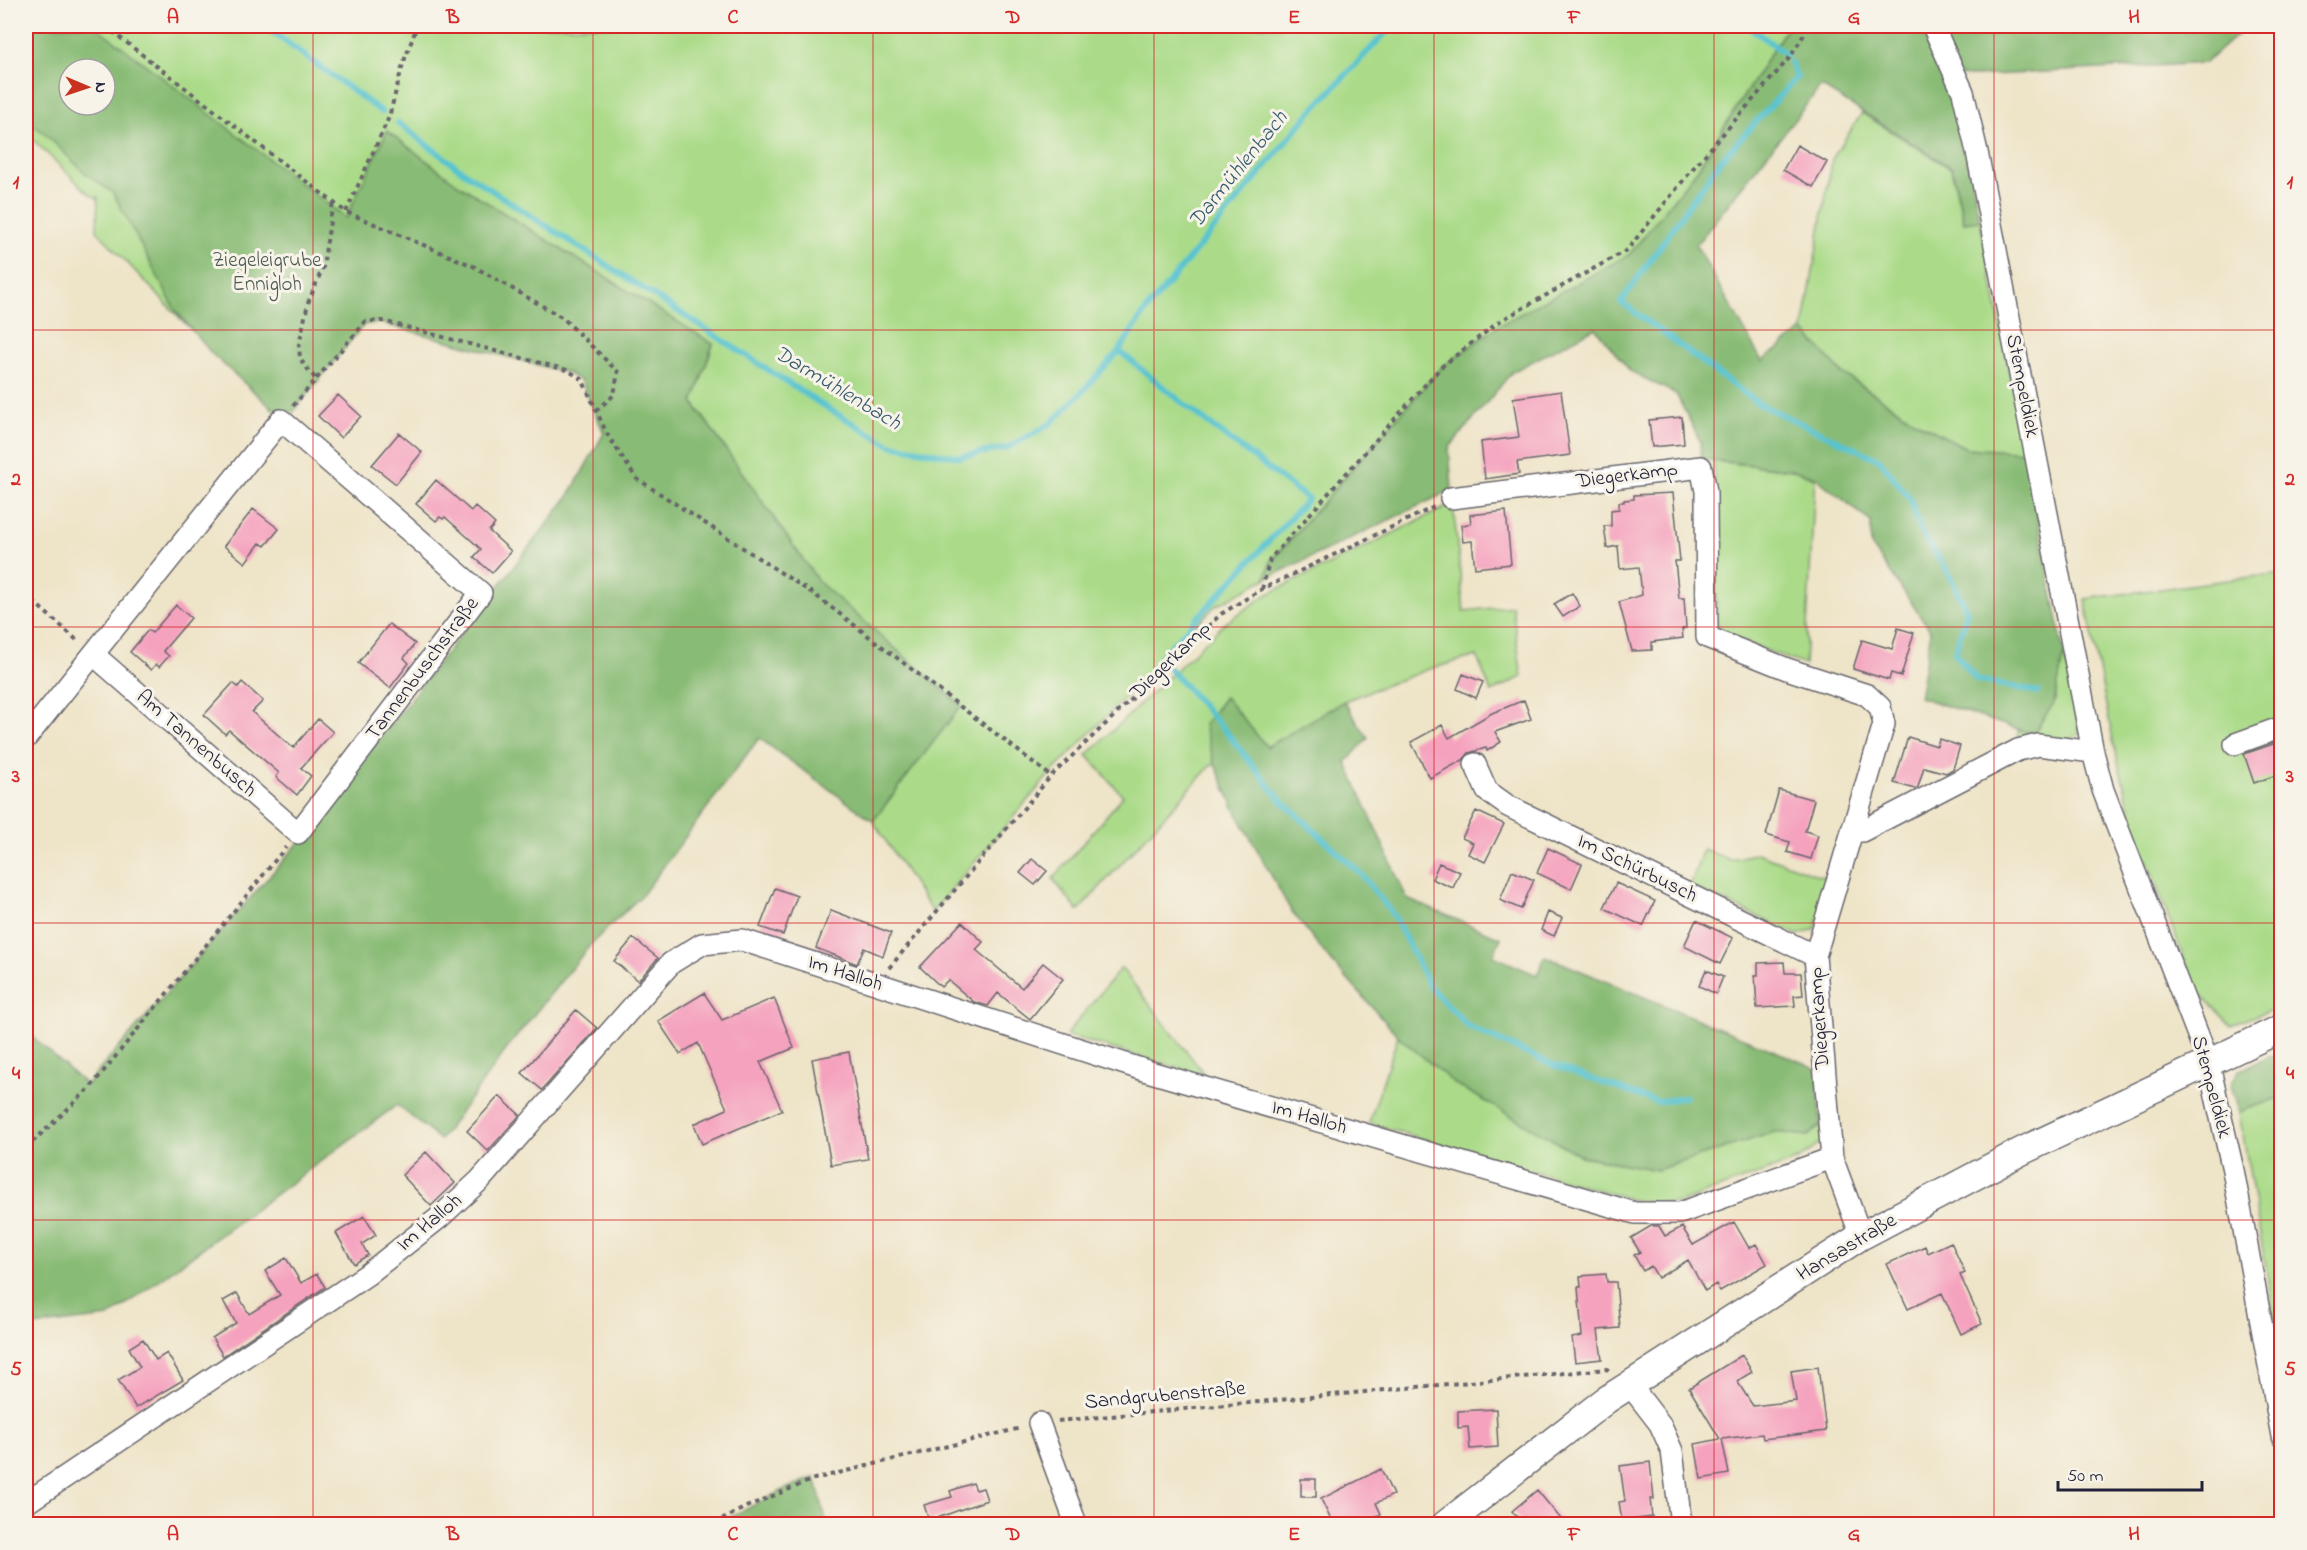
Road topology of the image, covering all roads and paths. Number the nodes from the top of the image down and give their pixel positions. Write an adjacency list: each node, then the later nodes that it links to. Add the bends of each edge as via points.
1 (105, 26): 5 (path)
2 (417, 26): 6 (path, via 389,117)
3 (1809, 26): 11 (path, via 1791,56 1627,250 1500,321 1441,367 1270,559)
4 (1933, 26): 17 (street, Stempeldiek, via 1963,92 1977,152)
5 (333, 202): 6 (path); 7 (path, via 323,267 308,303 299,345 300,360)
6 (346, 212): 8 (path, via 473,266 562,318 618,372 614,395)
7 (315, 378): 8 (path, via 366,321 383,321 567,370 582,379); 9 (path)
8 (597, 410): 19 (path, via 607,434 636,478 816,595)
9 (281, 420): 13 (street); 21 (street, Tannenbuschstraße, via 481,593)
10 (1451, 498): 11 (path, Diegerkamp); 20 (street, Diegerkamp, via 1701,467 1706,491 1707,637 1867,695 1880,707 1884,724)
11 (1262, 589): 19 (path, Diegerkamp, via 1221,614)
12 (26, 596): 13 (path)
13 (94, 655): 15 (street); 21 (street, Am Tannenbusch)
14 (2282, 727): 16 (street)
15 (26, 738)
16 (2235, 744)
17 (2093, 752): 20 (street, via 2038,745 2018,750 1862,831); 25 (street, Stempeldiek, via 2131,869)
18 (1475, 764): 22 (street, Im Schürbusch, via 1487,791 1508,806)
19 (1051, 776): 23 (path, Diegerkamp)
20 (1852, 830): 22 (street, Diegerkamp)
21 (298, 833): 26 (path, via 89,1089)
22 (1815, 956): 27 (street, Diegerkamp)
23 (875, 984): 27 (street, Im Halloh, via 1147,1071 1635,1213 1680,1213); 32 (street, Im Halloh, via 742,940 702,944 671,963 480,1179 440,1217 368,1274)
24 (2282, 1028): 25 (main road, Hansastraße)
25 (2208, 1060): 28 (main road, Hansastraße); 31 (street, Stempeldiek, via 2233,1170)
26 (26, 1148)
27 (1832, 1158): 28 (street, Diegerkamp)
28 (1861, 1236): 29 (main road, Hansastraße)
29 (1630, 1385): 30 (path, Sandgrubenstraße, via 1607,1369); 35 (main road, Hansastraße); 36 (street, via 1660,1424 1672,1452)
30 (1039, 1423): 33 (path, Sandgrubenstraße, via 814,1479); 34 (street)
31 (2282, 1436)
32 (26, 1503)
33 (714, 1524)
34 (1076, 1524)
35 (1446, 1524)
36 (1681, 1524)

